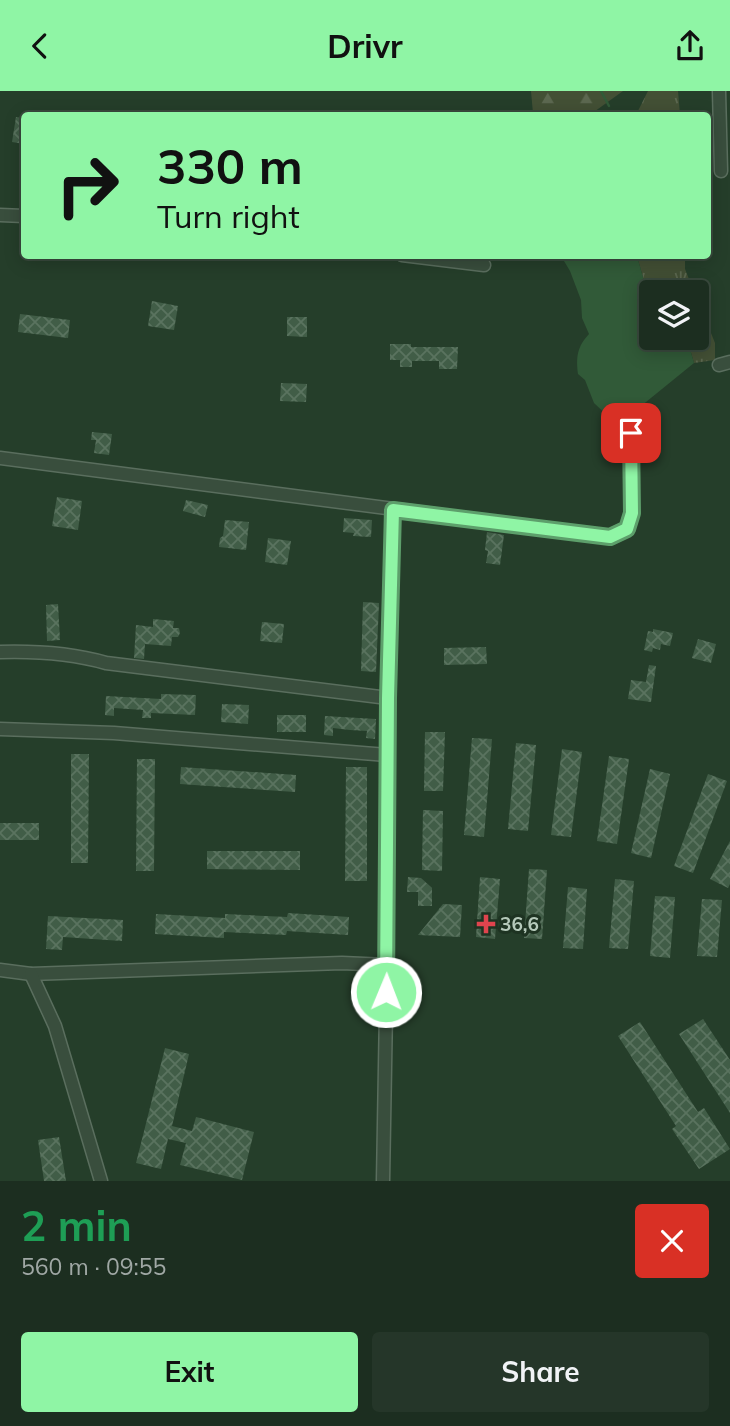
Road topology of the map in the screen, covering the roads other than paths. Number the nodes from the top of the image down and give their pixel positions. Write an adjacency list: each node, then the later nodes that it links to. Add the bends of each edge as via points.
1 (719, 91): 2 (street)
2 (721, 171)
3 (0, 215): 4 (street)
4 (21, 216)
5 (435, 259): 6 (street)
6 (484, 265)
7 (631, 433): 9 (street, via 632,513 627,529 610,537)
8 (0, 458): 9 (street)
9 (393, 510): 11 (street)
10 (0, 652): 11 (street, via 40,651)
11 (388, 698): 13 (street)
12 (0, 729): 13 (street, via 114,733)
13 (387, 755): 14 (street)
14 (387, 965): 16 (street); 18 (street)
15 (0, 970): 16 (street)
16 (31, 974): 17 (street, via 55,1026)
17 (101, 1181)
18 (383, 1181)

